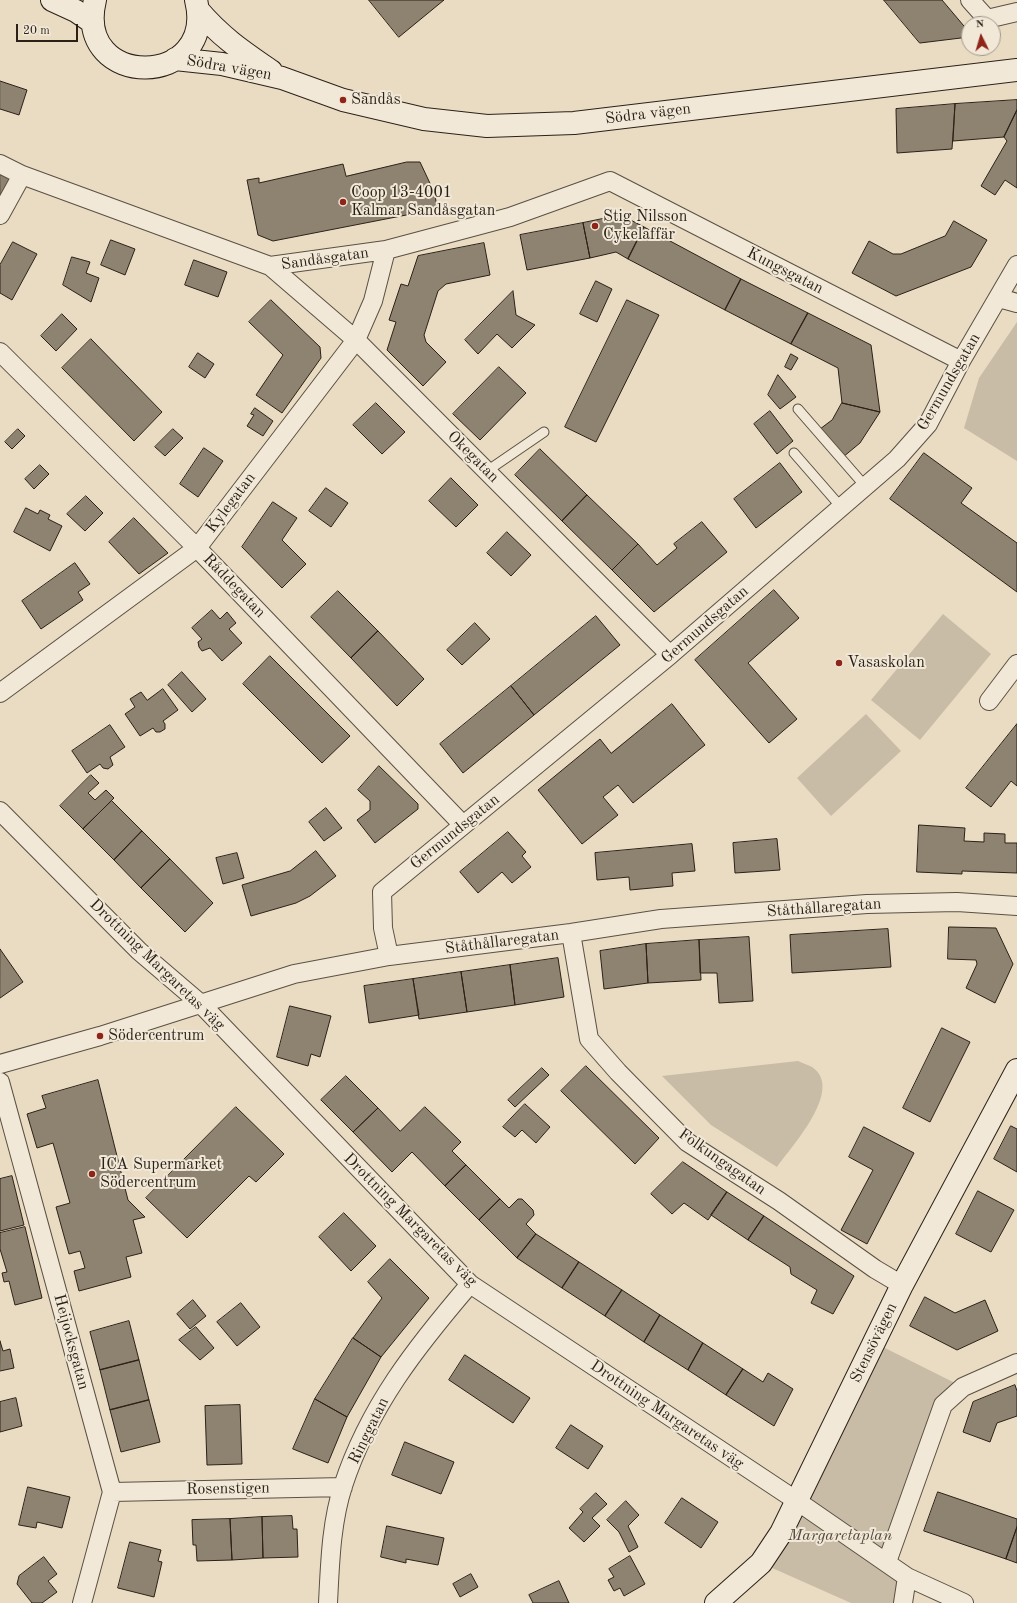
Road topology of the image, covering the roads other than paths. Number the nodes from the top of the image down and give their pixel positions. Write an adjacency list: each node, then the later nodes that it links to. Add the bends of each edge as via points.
1 (52, 0): 6 (main road)
2 (95, 0): 6 (main road)
3 (970, 0): 5 (street, via 987,19)
4 (197, 5): 7 (main road, via 198,24 193,38 186,50); 9 (main road, Södra vägen, via 214,29 233,46)
5 (1017, 12)
6 (92, 22): 7 (main road, via 100,43 108,54 119,62 147,69 162,66)
7 (175, 59): 9 (main road, Södra vägen, via 222,64)
8 (1017, 70): 9 (main road, Södra vägen, via 574,123 486,126 424,119 380,109 343,100)
9 (282, 78)
10 (0, 164): 11 (street, Sandåsgatan)
11 (22, 175): 13 (street); 16 (street, Sandåsgatan)
12 (610, 181): 14 (street, Sandåsgatan, via 510,216); 21 (street, Kungsgatan)
13 (0, 215)
14 (386, 250): 16 (street, Sandåsgatan); 19 (street, Kylegatan, via 373,301)
15 (1017, 265): 17 (street, Germundsgatan)
16 (270, 266): 19 (street, Okegatan)
17 (999, 298): 18 (street); 21 (street, Germundsgatan)
18 (1017, 303)
19 (356, 340): 25 (street, Okegatan); 28 (street, Kylegatan)
20 (0, 352): 28 (street, Råddegatan)
21 (961, 361): 26 (street, Germundsgatan, via 928,424 897,459)
22 (798, 409): 26 (lane)
23 (544, 432): 25 (lane)
24 (794, 453): 27 (lane)
25 (487, 471): 29 (street, Okegatan)
26 (865, 486): 27 (street, Germundsgatan)
27 (841, 507): 29 (street, Germundsgatan)
28 (197, 548): 31 (street, Kylegatan); 34 (street, Råddegatan)
29 (670, 655): 34 (street, Germundsgatan)
30 (1017, 664): 32 (street)
31 (0, 693)
32 (989, 701)
33 (0, 811): 38 (street, Drottning Margaretas väg, via 139,951)
34 (463, 825): 37 (street, Germundsgatan, via 382,892 383,928)
35 (1017, 906): 36 (street, Ståthållaregatan, via 957,902 867,904 661,918)
36 (571, 933): 37 (street, Ståthållaregatan); 43 (street, Folkungagatan, via 589,1039 618,1072 687,1142)
37 (389, 956): 38 (street, Ståthållaregatan, via 294,974)
38 (201, 1004): 39 (street, Ståthållaregatan); 42 (street, Drottning Margaretas väg)
39 (0, 1064)
40 (1017, 1070): 43 (main road, Stensövägen)
41 (0, 1082): 46 (street, Heijocksgatan)
42 (470, 1284): 45 (street, Ringgatan, via 402,1368 363,1435); 47 (street, Drottning Margaretas väg)
43 (902, 1285): 47 (main road, Stensövägen)
44 (1017, 1363): 48 (street, via 963,1387 943,1405)
45 (343, 1487): 46 (street, Rosenstigen); 51 (street, Ringgatan, via 331,1548)
46 (112, 1492): 50 (street)
47 (797, 1501): 48 (street, Drottning Margaretas väg); 52 (main road, Stensövägen, via 761,1563)
48 (887, 1562): 49 (street, Drottning Margaretas väg)
49 (907, 1577): 53 (street); 54 (street, Drottning Margaretas väg)
50 (82, 1603)
51 (328, 1603)
52 (716, 1603)
53 (903, 1603)
54 (964, 1603)

